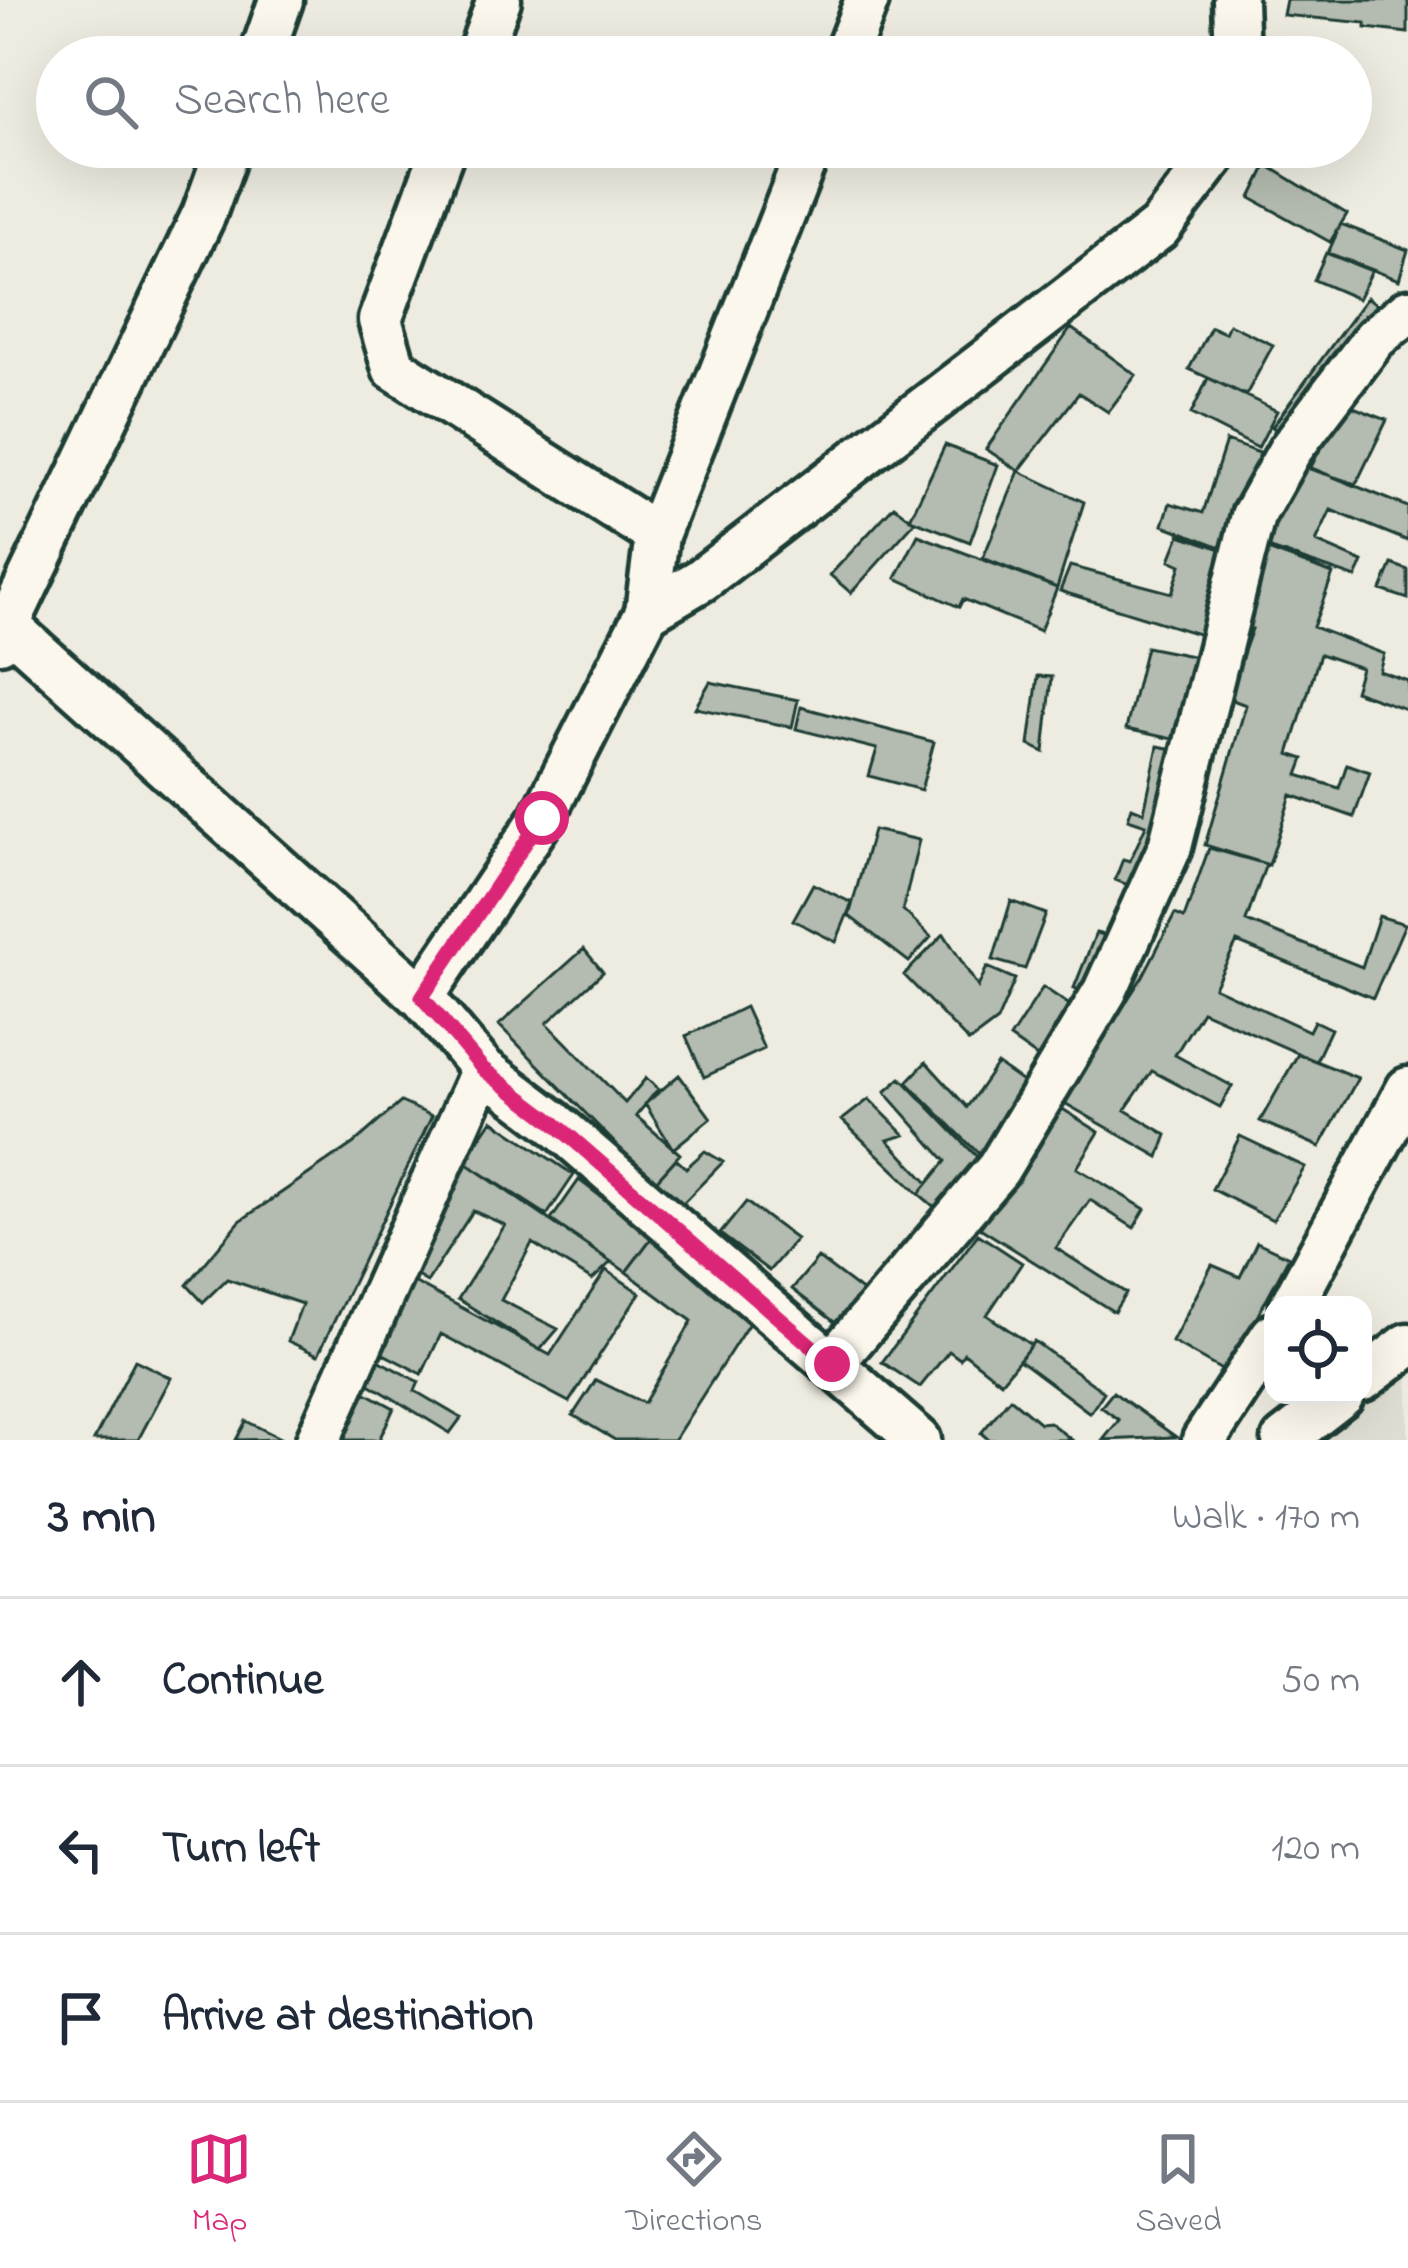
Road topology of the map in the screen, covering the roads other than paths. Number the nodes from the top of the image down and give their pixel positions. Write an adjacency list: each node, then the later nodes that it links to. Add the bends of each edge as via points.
1 (281, 0): 5 (street)
2 (500, 0): 6 (street)
3 (867, 0): 7 (street)
4 (1235, 0): 8 (street)
5 (268, 36)
6 (486, 36)
7 (853, 36)
8 (1236, 36)
9 (220, 168): 16 (street)
10 (436, 168): 14 (street, via 380,320 394,368)
11 (802, 168): 14 (street)
12 (1205, 168): 15 (street, via 1159,228 701,580)
13 (1408, 311): 23 (street, via 1375,338 1332,394 1253,516 1170,847 1105,991 998,1169)
14 (657, 535): 15 (street)
15 (647, 612): 17 (street, via 542,818)
16 (2, 629): 17 (street)
17 (422, 997): 18 (street)
18 (483, 1069): 23 (street); 27 (street)
19 (1408, 1089): 20 (street)
20 (1297, 1296)
21 (1408, 1345): 24 (street)
22 (1264, 1349): 28 (street)
23 (832, 1364): 26 (street)
24 (1372, 1372)
25 (1330, 1404): 29 (street)
26 (903, 1435)
27 (319, 1440)
28 (1204, 1440)
29 (1284, 1440)

